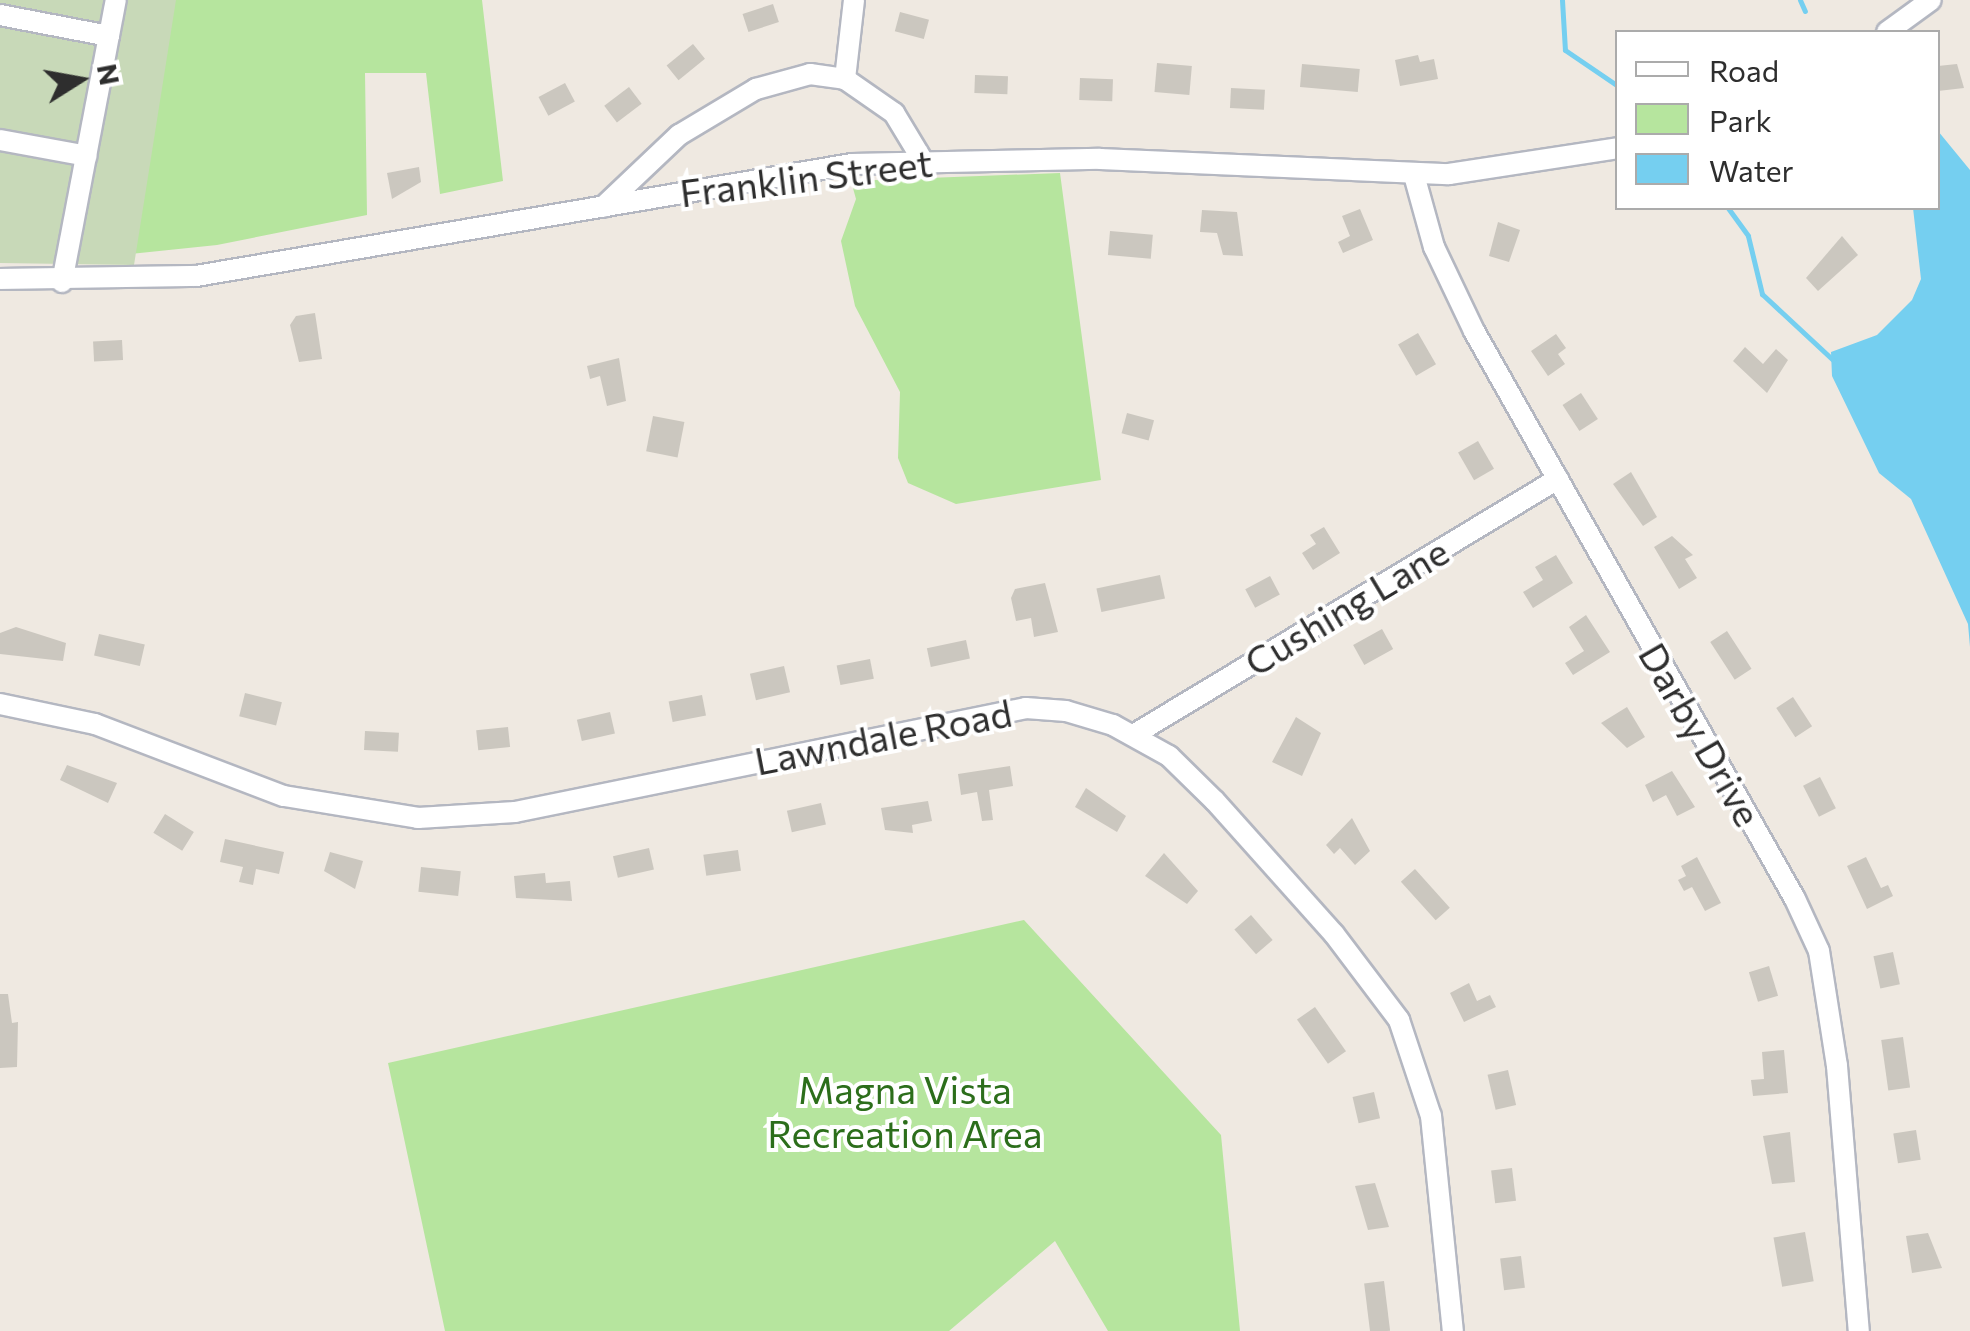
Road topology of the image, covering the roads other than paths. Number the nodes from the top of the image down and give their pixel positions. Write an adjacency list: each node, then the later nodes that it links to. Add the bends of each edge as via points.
1 (116, 0): 6 (street)
2 (854, 0): 7 (street)
3 (1931, 0): 5 (street)
4 (0, 14): 6 (street)
5 (1890, 30)
6 (109, 36): 10 (street)
7 (845, 79): 11 (street, via 894,114); 13 (street, via 810,74 756,89 679,135)
8 (0, 140): 10 (street)
9 (1615, 149): 12 (street, Franklin Street, via 1501,169)
10 (87, 156): 15 (street)
11 (922, 161): 12 (street, Franklin Street, via 1100,158); 13 (street, Franklin Street, via 797,172)
12 (1414, 174): 16 (street, Darby Drive, via 1434,247)
13 (603, 207): 15 (street, Franklin Street, via 196,276)
14 (0, 279): 15 (street, Franklin Street)
15 (62, 282)
16 (1558, 479): 18 (street, Cushing Lane); 20 (street, Darby Drive, via 1819,952 1837,1066)
17 (0, 704): 18 (street, Lawndale Road, via 95,724 284,796 418,818 514,812 1026,708 1066,710)
18 (1135, 734): 19 (street, Lawndale Road, via 1215,800 1400,1020 1431,1116)
19 (1452, 1331)
20 (1859, 1331)

